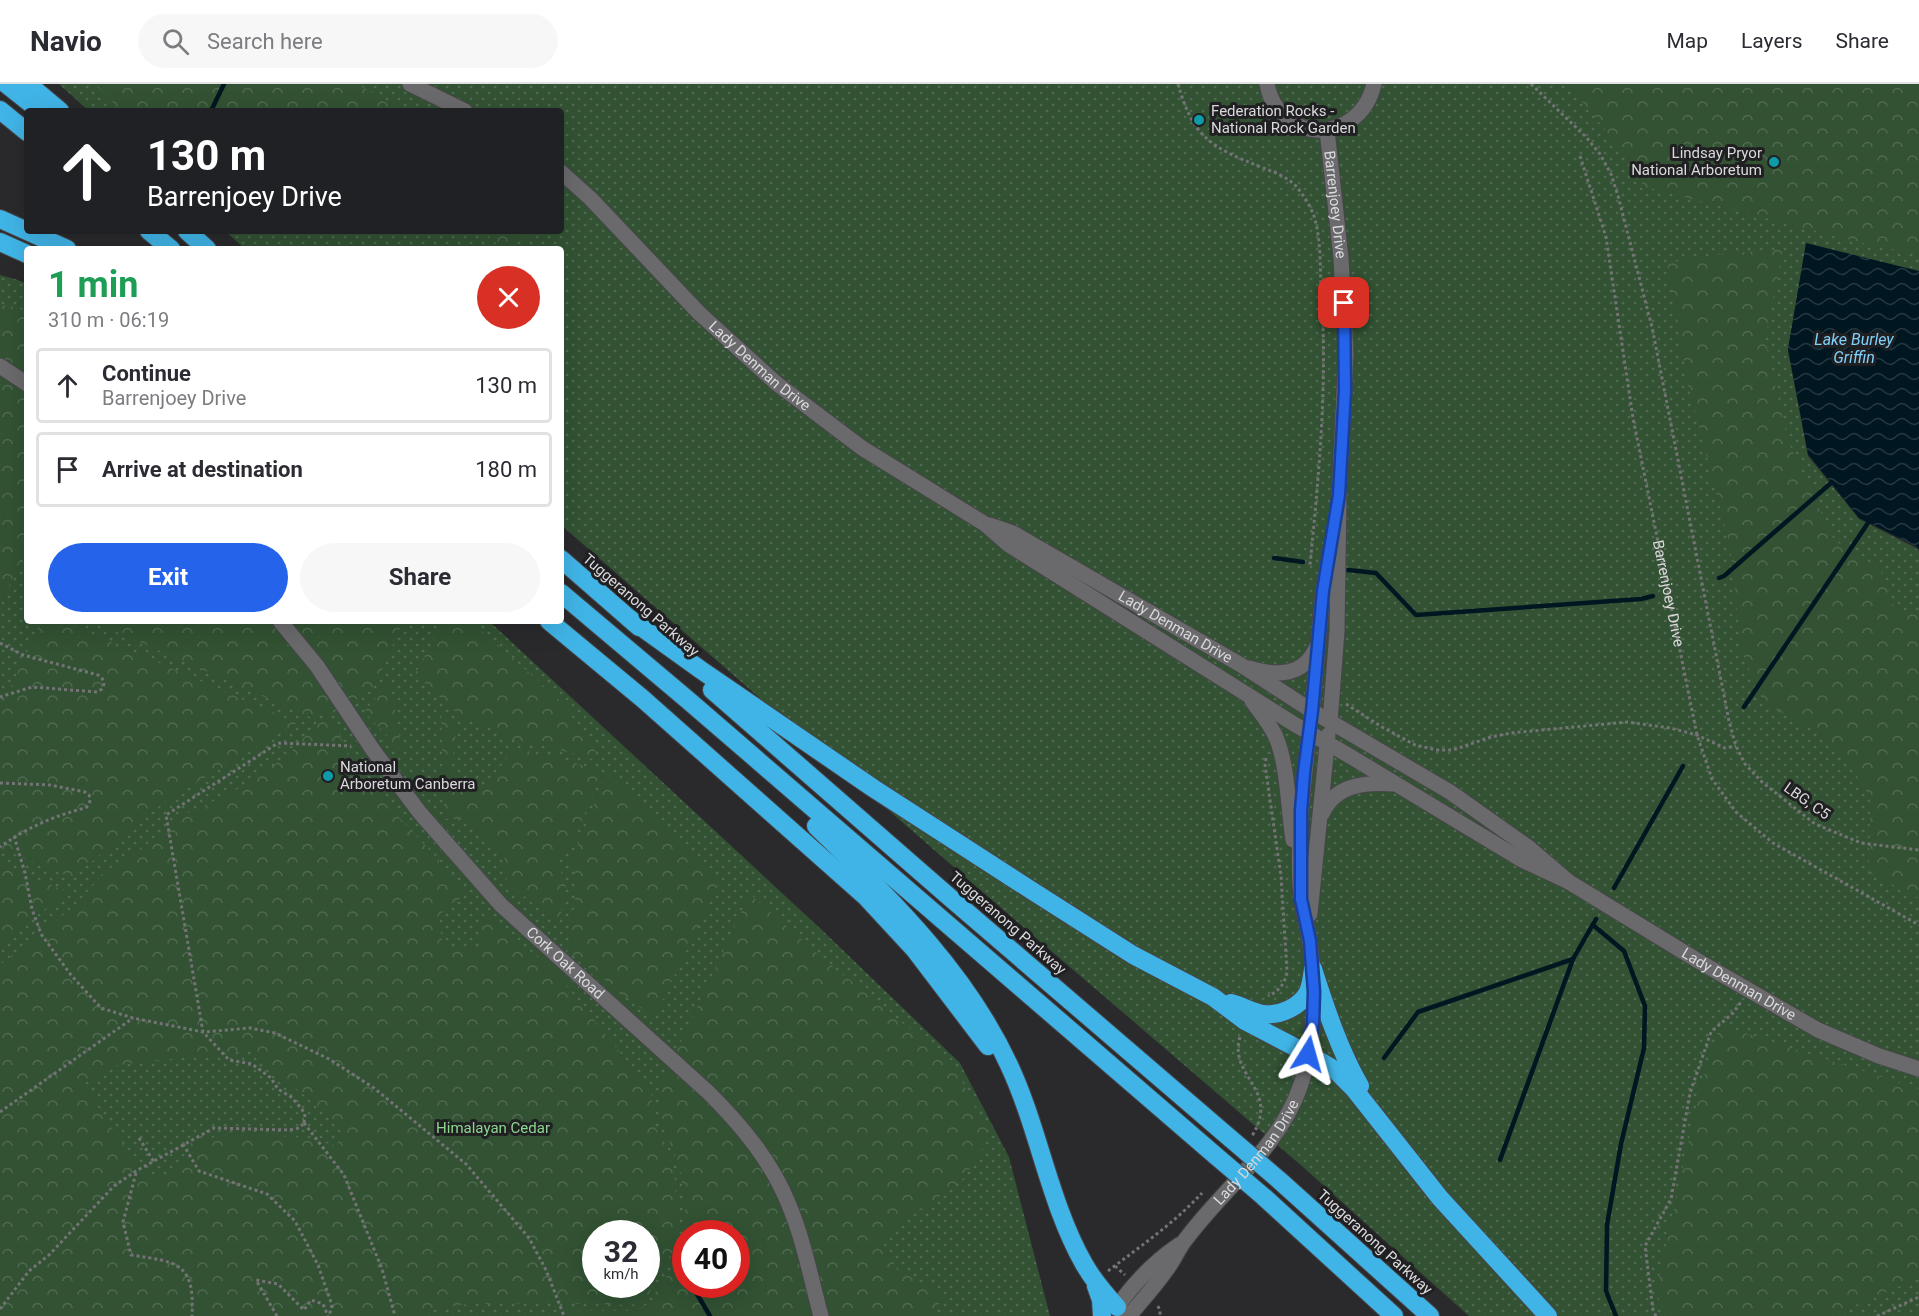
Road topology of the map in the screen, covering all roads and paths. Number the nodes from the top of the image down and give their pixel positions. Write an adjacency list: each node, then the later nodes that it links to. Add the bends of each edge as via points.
1 (6, 84): 8 (highway)
2 (28, 84): 9 (highway)
3 (410, 84): 10 (street)
4 (1178, 84): 31 (path, via 1192,124 1204,137 1225,152 1293,183 1314,217 1324,374)
5 (1267, 84): 13 (street, Barrenjoey Drive, via 1274,103 1286,118 1301,127)
6 (1374, 84): 13 (street, Barrenjoey Drive, via 1368,103 1355,118)
7 (1531, 84): 48 (path, LBG, C5, via 1600,154 1618,196 1652,327)
8 (36, 108)
9 (56, 108)
10 (459, 108)
11 (0, 110): 12 (highway)
12 (24, 130)
13 (1327, 130): 28 (street, Barrenjoey Drive, via 1344,303 1345,390)
14 (1580, 156): 46 (path, Barrenjoey Drive, via 1606,237 1633,418)
15 (564, 175): 29 (street, Lady Denman Drive, via 699,313 776,383 862,448)
16 (0, 219): 17 (highway)
17 (24, 230)
18 (34, 234): 22 (highway)
19 (153, 234): 23 (highway)
20 (190, 234): 24 (highway)
21 (0, 242): 25 (highway)
22 (60, 246)
23 (167, 246)
24 (204, 246)
25 (24, 253)
26 (0, 366): 27 (street)
27 (24, 382)
28 (1339, 495): 36 (street, Barrenjoey Drive); 40 (street, Barrenjoey Drive)
29 (985, 524): 38 (street, Lady Denman Drive, via 1013,533); 39 (street, Lady Denman Drive, via 1009,545)
30 (564, 562): 33 (highway, Tuggeranong Parkway)
31 (1310, 570)
32 (564, 596): 42 (highway)
33 (630, 619): 62 (highway, via 882,794 1133,955); 85 (highway, Tuggeranong Parkway, bridge, via 1279,1180)
34 (282, 624): 49 (street, Cork Oak Road, via 317,666)
35 (553, 624): 71 (highway, via 864,896 915,950 977,1031 1012,1086)
36 (1318, 639): 38 (street, via 1312,657 1293,671 1270,674); 43 (street, Barrenjoey Drive)
37 (0, 643): 41 (path, via 23,654 98,675 104,683 97,692 32,687)
38 (1241, 665): 43 (street, Lady Denman Drive)
39 (1246, 694): 45 (street, Lady Denman Drive); 57 (street, via 1269,724 1281,753)
40 (1332, 695): 44 (street, Barrenjoey Drive); 46 (path, via 1407,741 1437,750 1453,750 1511,733 1627,722)
41 (0, 697)
42 (689, 700): 71 (highway, via 892,901 937,952 967,991 1001,1049); 84 (highway, bridge, via 1264,1197)
43 (1312, 711): 44 (street, Lady Denman Drive); 45 (street, Barrenjoey Drive)
44 (1330, 722): 47 (street, Lady Denman Drive); 56 (street, Lady Denman Drive, via 1450,792)
45 (1309, 733): 47 (street, Lady Denman Drive); 57 (street, Lady Denman Drive, via 1301,811)
46 (1697, 735): 48 (path, via 1725,748); 58 (path, Barrenjoey Drive, via 1712,779 1736,812 1773,843)
47 (1328, 743): 51 (street, Lady Denman Drive); 52 (street, Lady Denman Drive)
48 (1736, 746): 55 (path, LBG, C5, via 1745,764 1762,782 1815,825 1861,843)
49 (373, 750): 64 (path, via 346,744 278,743 166,815); 83 (street, Cork Oak Road, via 420,813 501,905 732,1115 751,1139 789,1204)
50 (0, 783): 53 (path, via 50,785 84,792 90,798 85,808 47,819)
51 (1397, 784): 52 (street, via 1355,785 1329,802); 56 (street, Lady Denman Drive, via 1521,860)
52 (1320, 820): 59 (street, Lady Denman Drive)
53 (14, 836): 54 (path); 63 (path, via 41,934 101,1008)
54 (0, 847)
55 (1919, 850)
56 (1569, 882): 61 (street, Lady Denman Drive)
57 (1301, 899): 59 (street, Lady Denman Drive)
58 (1919, 925)
59 (1310, 941): 60 (street, Lady Denman Drive)
60 (1313, 969): 62 (highway, via 1305,996 1280,1013 1261,1013); 65 (street, Lady Denman Drive, via 1313,1023); 69 (highway, via 1350,1068)
61 (1749, 990): 66 (street, Lady Denman Drive, via 1818,1030); 87 (path, via 1733,1014 1711,1032 1690,1093 1671,1199 1645,1246)
62 (1213, 997): 65 (highway, via 1245,1021)
63 (133, 1018): 64 (path); 67 (path)
64 (203, 1032): 68 (path, via 229,1060 252,1064 291,1096 305,1114); 82 (path, via 250,1028 275,1033 329,1059 374,1088 466,1164 529,1238)
65 (1308, 1054): 69 (highway, via 1349,1083); 77 (street, Lady Denman Drive, via 1296,1097 1278,1129 1182,1244 1157,1261 1135,1284)
66 (1919, 1069)
67 (0, 1112)
68 (304, 1123): 72 (path, via 289,1130 214,1128); 81 (path, via 344,1175 382,1269)
69 (1384, 1127): 86 (highway, via 1440,1198)
70 (139, 1138): 73 (path)
71 (1036, 1138): 77 (highway, via 1079,1255)
72 (183, 1144): 73 (path); 80 (path, via 199,1171 267,1194 296,1221 332,1305)
73 (154, 1162): 74 (path)
74 (136, 1171): 76 (path, via 114,1186 29,1271); 78 (path, via 123,1221 131,1255 180,1265 187,1275)
75 (1919, 1297): 88 (path)
76 (0, 1309)
77 (1117, 1314)
78 (192, 1316)
79 (277, 1316): 80 (path, via 256,1280 278,1284 304,1310 311,1300 323,1304)
80 (328, 1316)
81 (395, 1316)
82 (564, 1316)
83 (821, 1316)
84 (1394, 1316)
85 (1430, 1316)
86 (1548, 1316)
87 (1656, 1316)
88 (1877, 1316)

